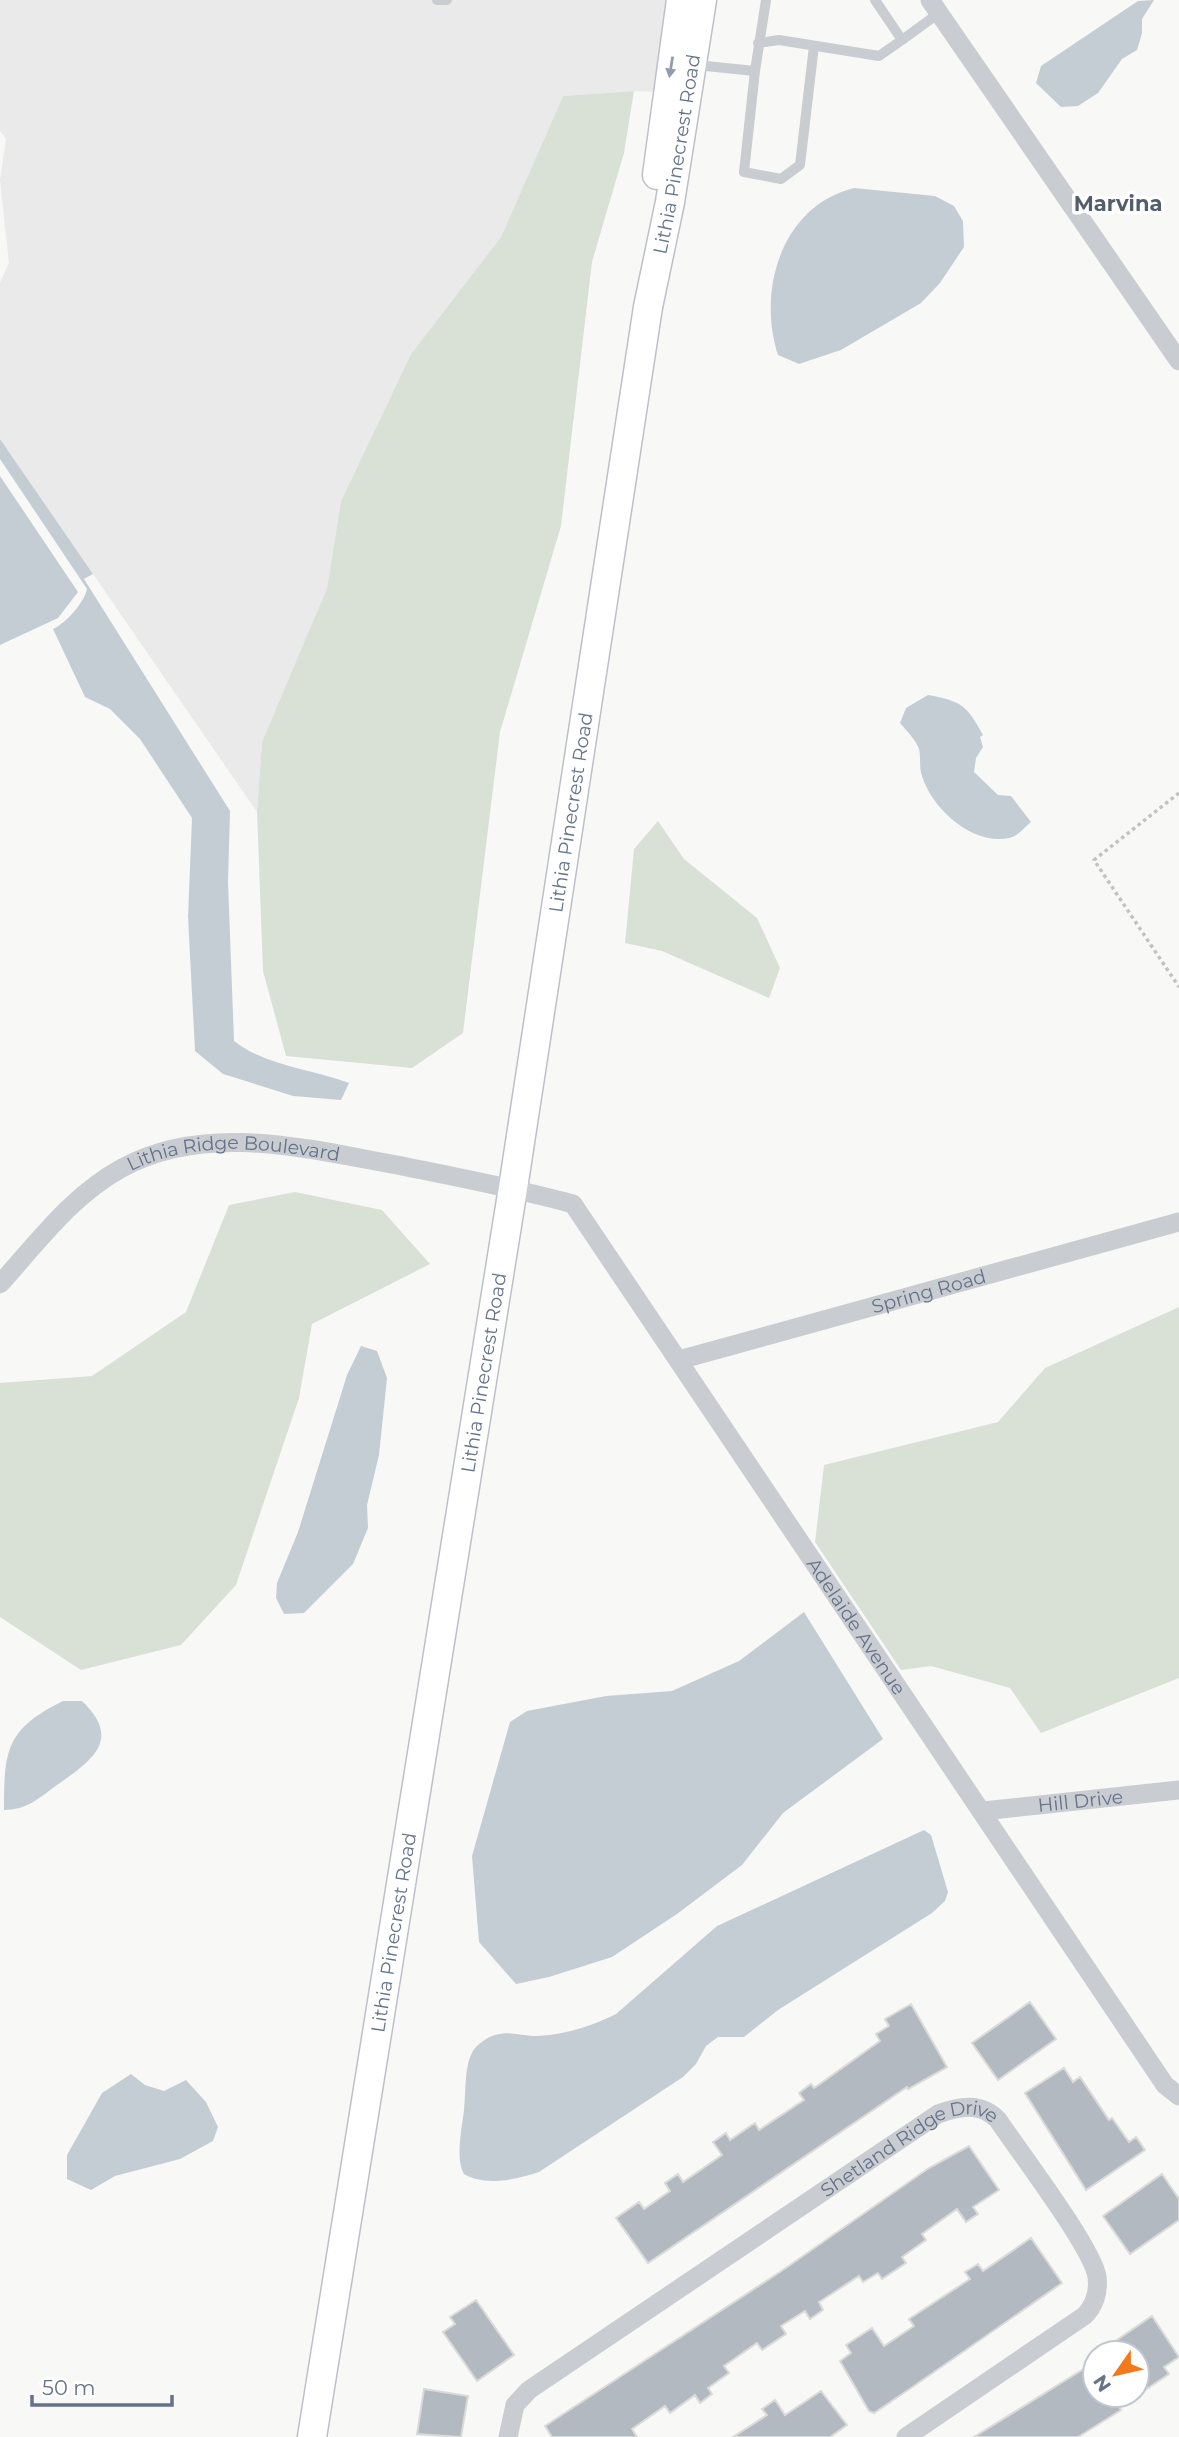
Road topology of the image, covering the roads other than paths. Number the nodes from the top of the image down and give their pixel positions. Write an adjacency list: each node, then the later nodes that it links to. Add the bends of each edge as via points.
1 (437, 0): 2 (lane)
2 (447, 0)
3 (681, 0): 13 (main road, Lithia Pinecrest Road, one-way to 13, via 662,126)
4 (702, 0): 11 (main road, Lithia Pinecrest Road)
5 (766, 0): 9 (lane)
6 (875, 0): 8 (lane)
7 (934, 7): 8 (lane); 14 (street)
8 (902, 40): 10 (lane, via 879,56)
9 (758, 43): 10 (lane, via 779,40); 12 (lane)
10 (814, 46): 12 (lane, via 800,166 782,179 744,172)
11 (692, 64): 12 (lane); 13 (main road, Lithia Pinecrest Road)
12 (755, 71)
13 (648, 307): 16 (main road, Lithia Pinecrest Road)
14 (1172, 333): 15 (street)
15 (1179, 360)
16 (513, 1188): 18 (street, Lithia Ridge Boulevard, via 290,1145 219,1142 168,1150 123,1168 73,1201); 19 (street, Adelaide Avenue, via 573,1203); 23 (main road, Lithia Pinecrest Road)
17 (1179, 1222): 19 (street, Spring Road)
18 (0, 1284)
19 (679, 1360): 21 (street, Adelaide Avenue)
20 (1179, 1790): 21 (street, Hill Drive)
21 (983, 1811): 22 (street, Adelaide Avenue, via 1165,2085)
22 (1179, 2096)
23 (312, 2437)
24 (508, 2437): 25 (street, Shetland Ridge Drive, via 515,2404 529,2390 938,2114 961,2107 982,2108 998,2120 1086,2252 1097,2277 1095,2302 1084,2316)
25 (906, 2437)

